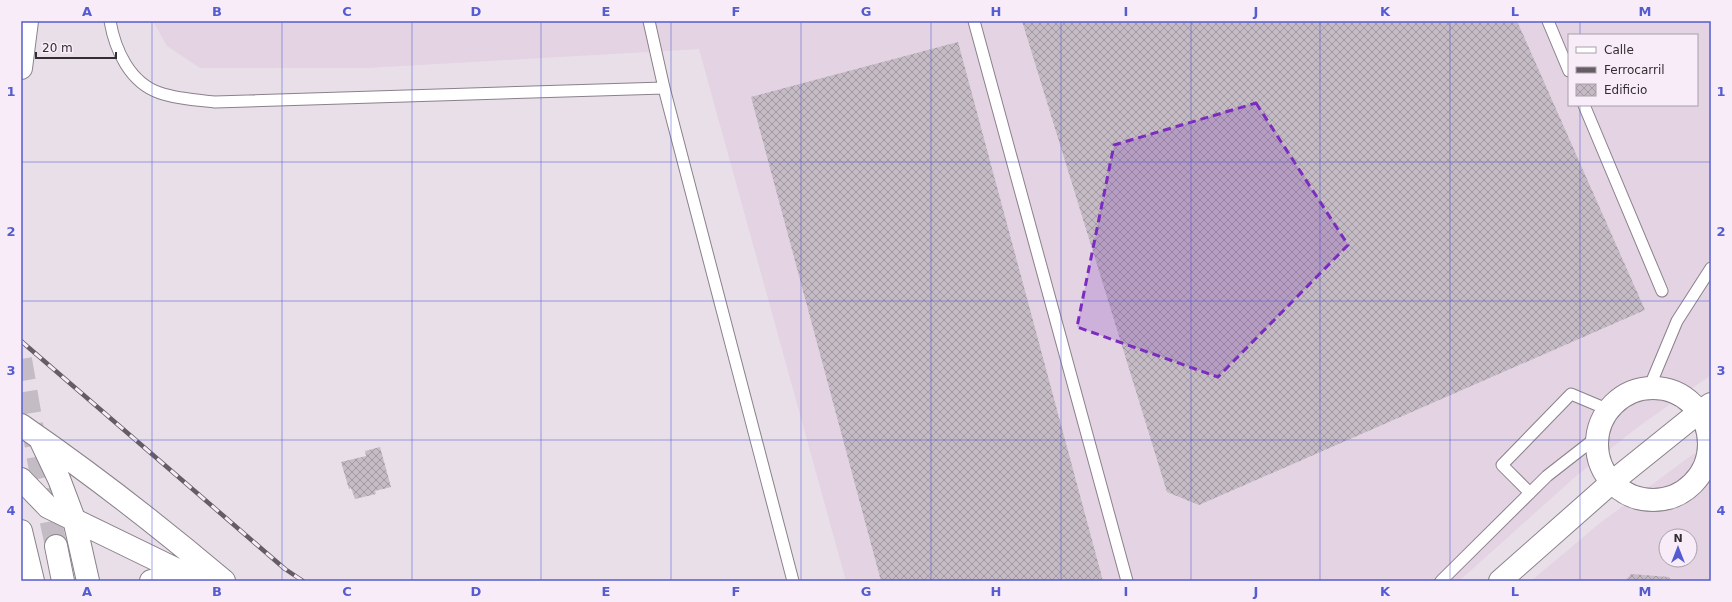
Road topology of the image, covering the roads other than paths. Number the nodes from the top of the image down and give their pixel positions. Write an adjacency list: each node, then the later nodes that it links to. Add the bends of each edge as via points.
1 (27, 21): 6 (street)
2 (110, 21): 8 (lane, via 113,40 137,80 159,93 184,99 215,102)
3 (649, 21): 8 (lane)
4 (974, 21): 31 (lane)
5 (1548, 21): 7 (lane)
6 (21, 68)
7 (1568, 68)
8 (664, 88): 30 (lane)
9 (1584, 106): 11 (lane)
10 (1711, 268): 12 (lane, via 1677,321)
11 (1662, 291)
12 (1649, 388): 13 (street, via 1667,390); 14 (street, via 1630,393)
13 (1705, 408): 19 (street); 19 (street, via 1709,451 1704,469 1692,485 1676,496 1657,500 1636,498)
14 (1610, 410): 16 (street, via 1602,419); 20 (lane, via 1570,394 1502,465)
15 (21, 425): 17 (street)
16 (1597, 437): 19 (street, via 1598,457 1605,475); 20 (lane, via 1546,476)
17 (40, 439): 21 (street); 29 (street, via 136,509)
18 (21, 480): 21 (street, via 48,507)
19 (1612, 482): 33 (street)
20 (1530, 493): 32 (lane)
21 (74, 519): 24 (street); 27 (street)
22 (21, 531): 25 (street)
23 (56, 546): 26 (street)
24 (196, 579): 28 (street, via 173,575)
25 (33, 581)
26 (63, 581)
27 (88, 581)
28 (151, 581)
29 (224, 581)
30 (793, 581)
31 (1127, 581)
32 (1441, 581)
33 (1500, 581)

